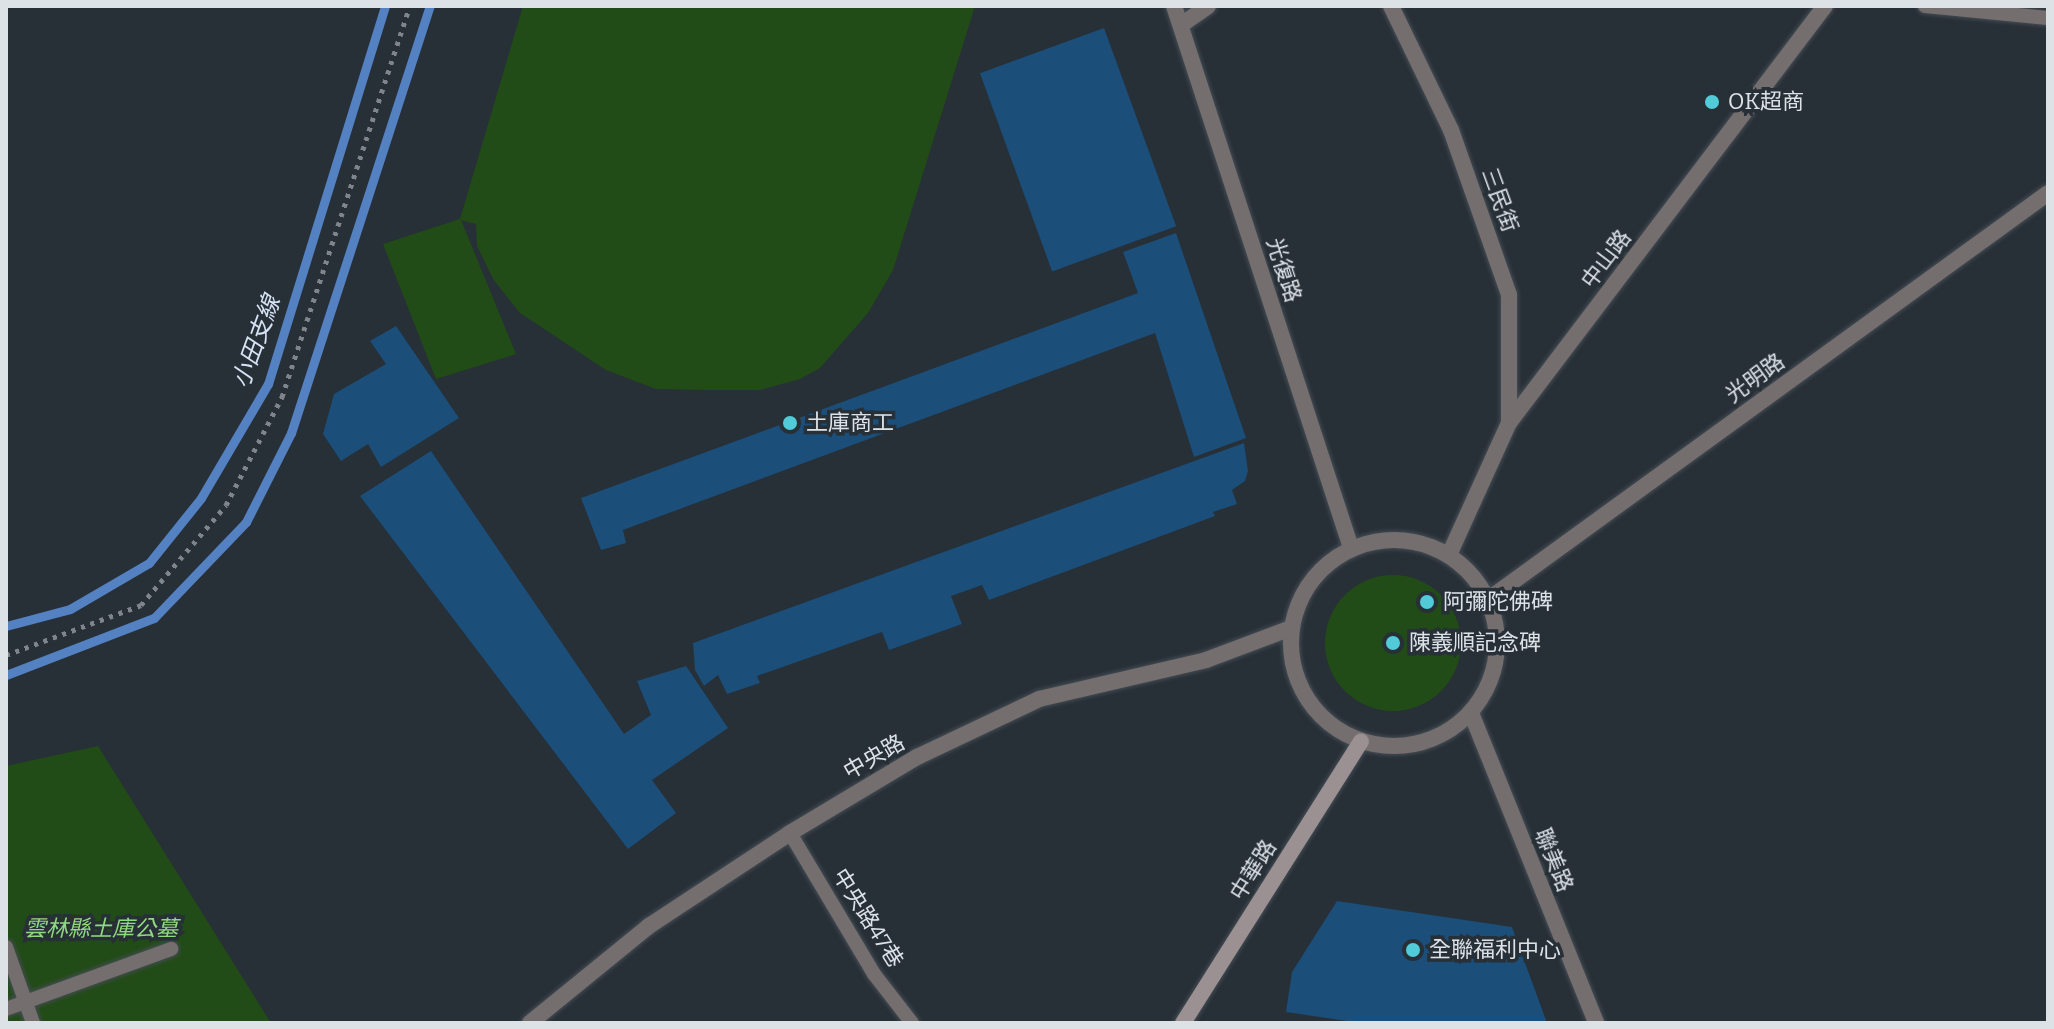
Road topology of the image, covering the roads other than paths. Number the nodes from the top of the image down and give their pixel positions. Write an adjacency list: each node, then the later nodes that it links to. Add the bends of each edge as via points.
1 (1174, 6): 7 (street, 光復路)
2 (1208, 6): 7 (street)
3 (1391, 6): 9 (street, 三民街, via 1451,130 1509,295)
4 (1825, 6): 9 (street, 中山路)
5 (1925, 6): 6 (lane)
6 (2048, 18)
7 (1181, 25): 10 (street, 光復路)
8 (2048, 193): 12 (street, 光明路)
9 (1509, 423): 11 (street, 中山路)
10 (1351, 548): 11 (street, via 1395,540); 13 (street, via 1322,568 1301,595)
11 (1449, 555): 12 (street, via 1472,574)
12 (1489, 599): 14 (street, via 1497,659 1488,688)
13 (1291, 628): 15 (street, via 1292,664 1306,697 1329,724); 16 (street, 中央路, via 1206,660 1039,699 917,757)
14 (1471, 713): 15 (street, via 1447,732 1420,743 1390,746); 25 (street, 聯美路)
15 (1361, 741): 24 (main road, 中華路)
16 (790, 833): 22 (street, 中央路, via 649,926); 23 (lane, 中央路47巷, via 874,974)
17 (6, 947): 19 (lane)
18 (171, 949): 19 (lane)
19 (24, 1002): 20 (lane); 21 (lane)
20 (6, 1009)
21 (33, 1023)
22 (530, 1023)
23 (912, 1023)
24 (1183, 1023)
25 (1596, 1023)

